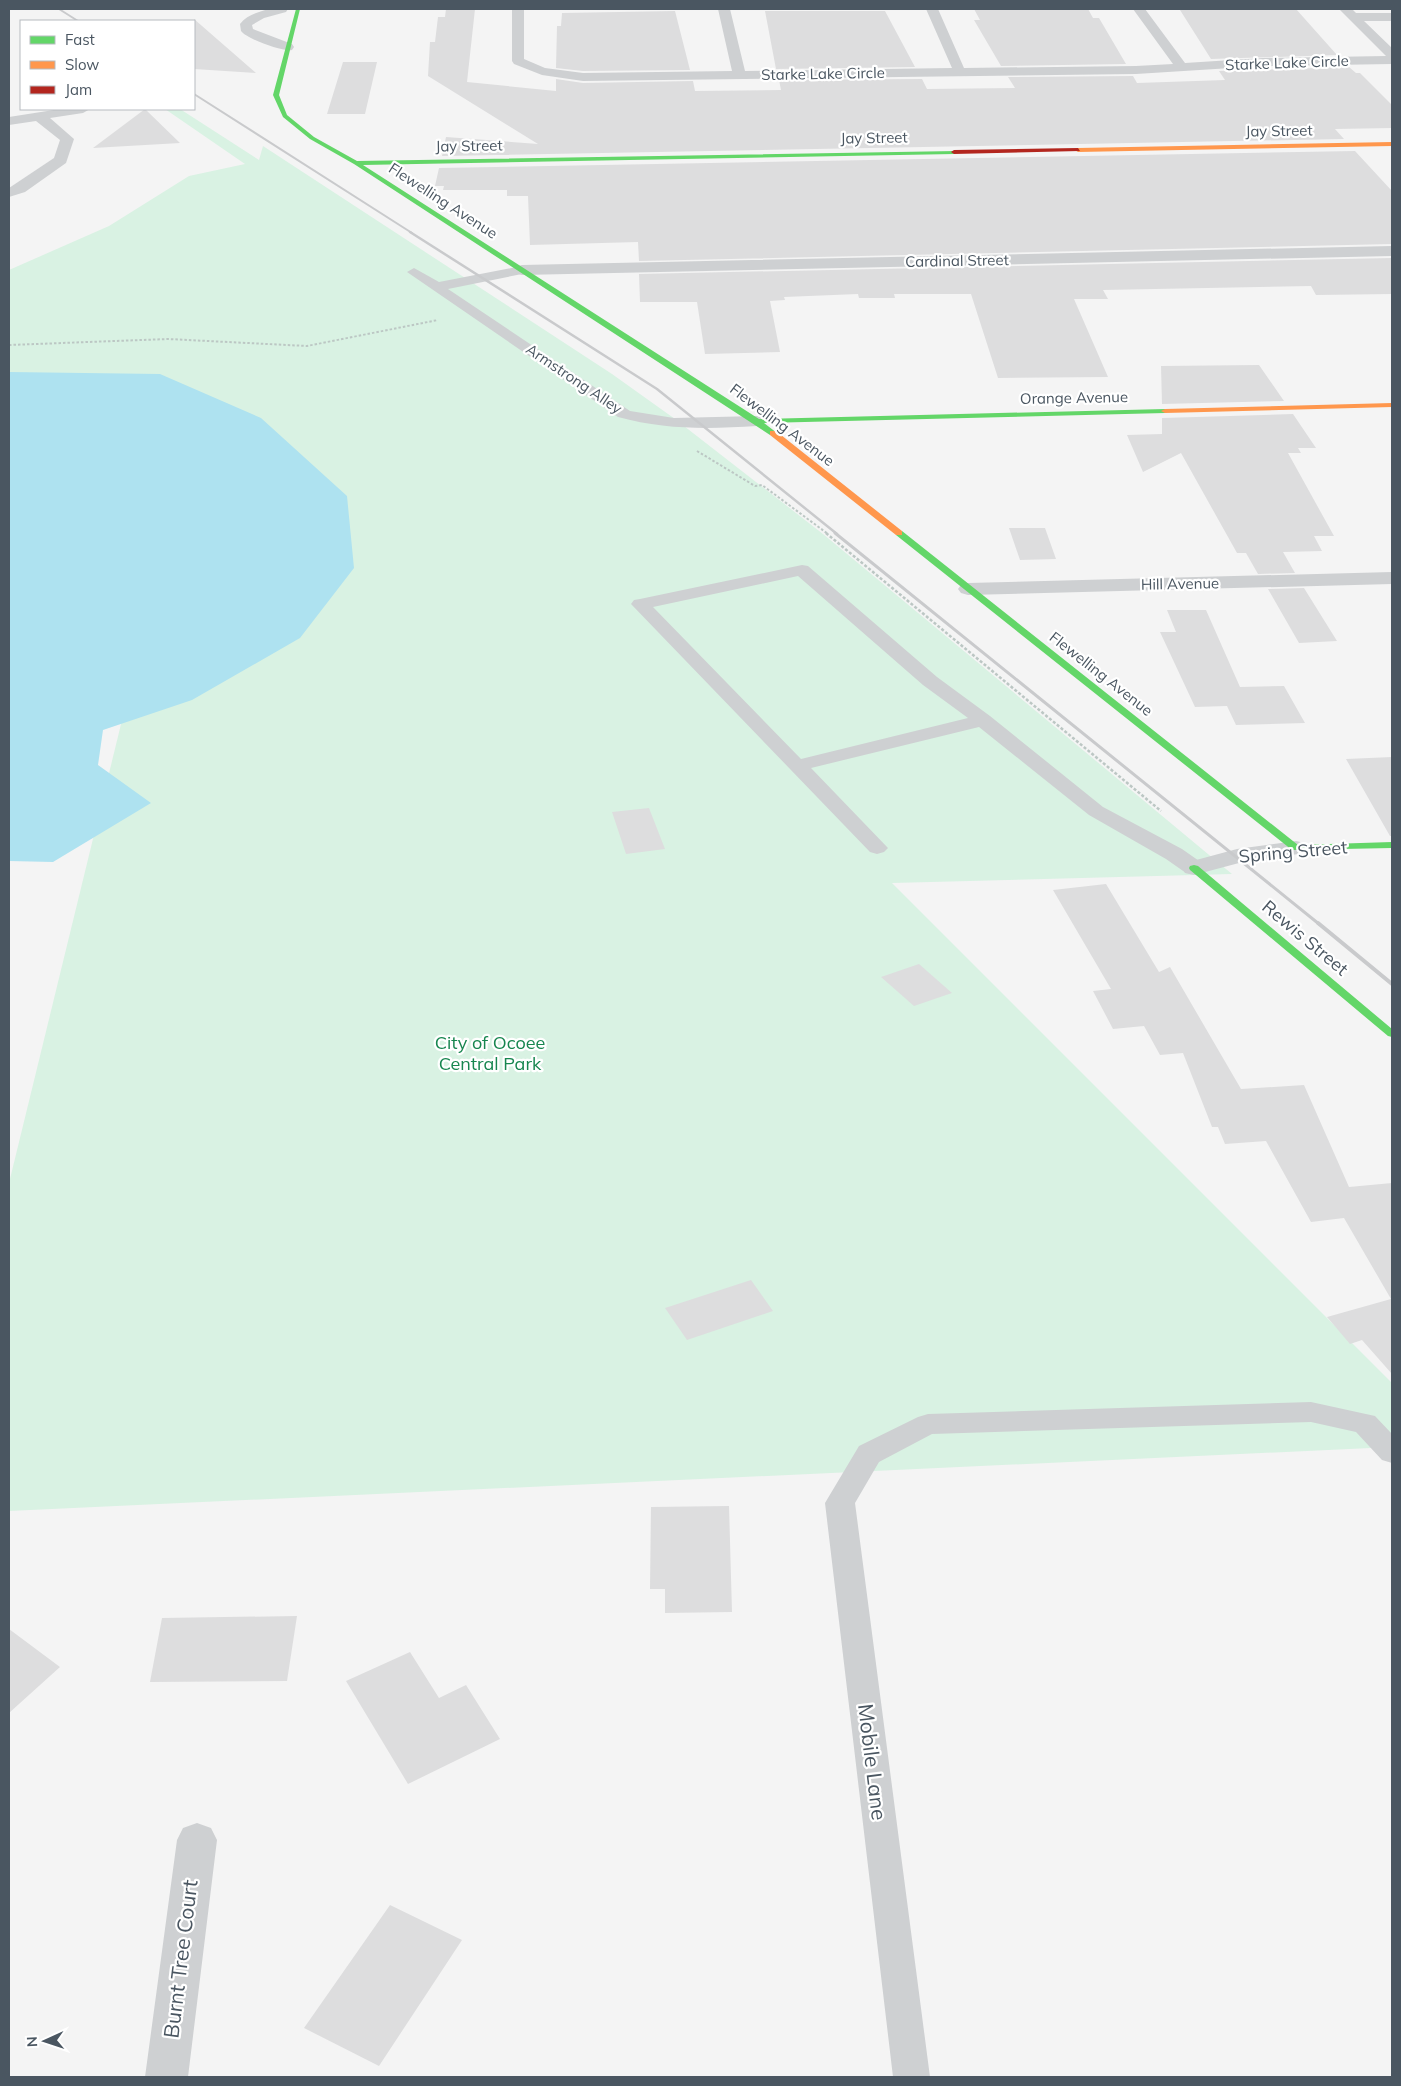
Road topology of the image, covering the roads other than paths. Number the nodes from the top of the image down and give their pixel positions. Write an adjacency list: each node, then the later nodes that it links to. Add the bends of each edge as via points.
1 (282, 9): 9 (street, via 260,15 246,24 254,35)
2 (298, 9): 9 (street, Flewelling Avenue)
3 (518, 9): 14 (street, Starke Lake Circle, via 518,62 528,67 552,74 583,77)
4 (724, 9): 14 (street)
5 (932, 9): 13 (street)
6 (1139, 9): 12 (street)
7 (1350, 13): 8 (street); 10 (street)
8 (1392, 16)
9 (288, 47): 19 (street, Flewelling Avenue, via 276,95 285,116 312,138)
10 (1392, 54)
11 (1392, 60): 12 (street, Starke Lake Circle, via 1263,62)
12 (1182, 68): 13 (street, Starke Lake Circle)
13 (960, 73): 14 (street, Starke Lake Circle)
14 (739, 75)
15 (77, 110): 16 (street)
16 (39, 116): 17 (street); 20 (street, via 67,139 61,160 20,189)
17 (9, 120)
18 (1392, 144): 19 (street, Jay Street)
19 (356, 163): 22 (street, Flewelling Avenue)
20 (9, 193)
21 (1392, 251): 22 (street, Cardinal Street)
22 (522, 270): 24 (lane); 26 (street, Flewelling Avenue)
23 (414, 272): 24 (lane, Armstrong Alley)
24 (436, 287): 26 (lane, Armstrong Alley, via 624,414 672,424)
25 (1392, 405): 26 (street, Orange Avenue)
26 (757, 421): 28 (street, Flewelling Avenue)
27 (1392, 578): 28 (street, Hill Avenue)
28 (968, 589): 33 (street, Flewelling Avenue)
29 (983, 720): 30 (lane); 30 (lane, via 930,681 802,570 640,604); 34 (lane, via 1096,811)
30 (796, 766): 32 (lane)
31 (1392, 845): 33 (street, Spring Street)
32 (877, 848)
33 (1296, 848): 34 (street, Spring Street, via 1237,856)
34 (1194, 868): 35 (street, Rewis Street)
35 (1392, 1034)
36 (1392, 1452): 39 (lane, Mobile Lane, via 1365,1423 1311,1412 928,1424 869,1454 840,1503)
37 (197, 1840): 38 (street, Burnt Tree Court)
38 (166, 2077)
39 (911, 2077)

